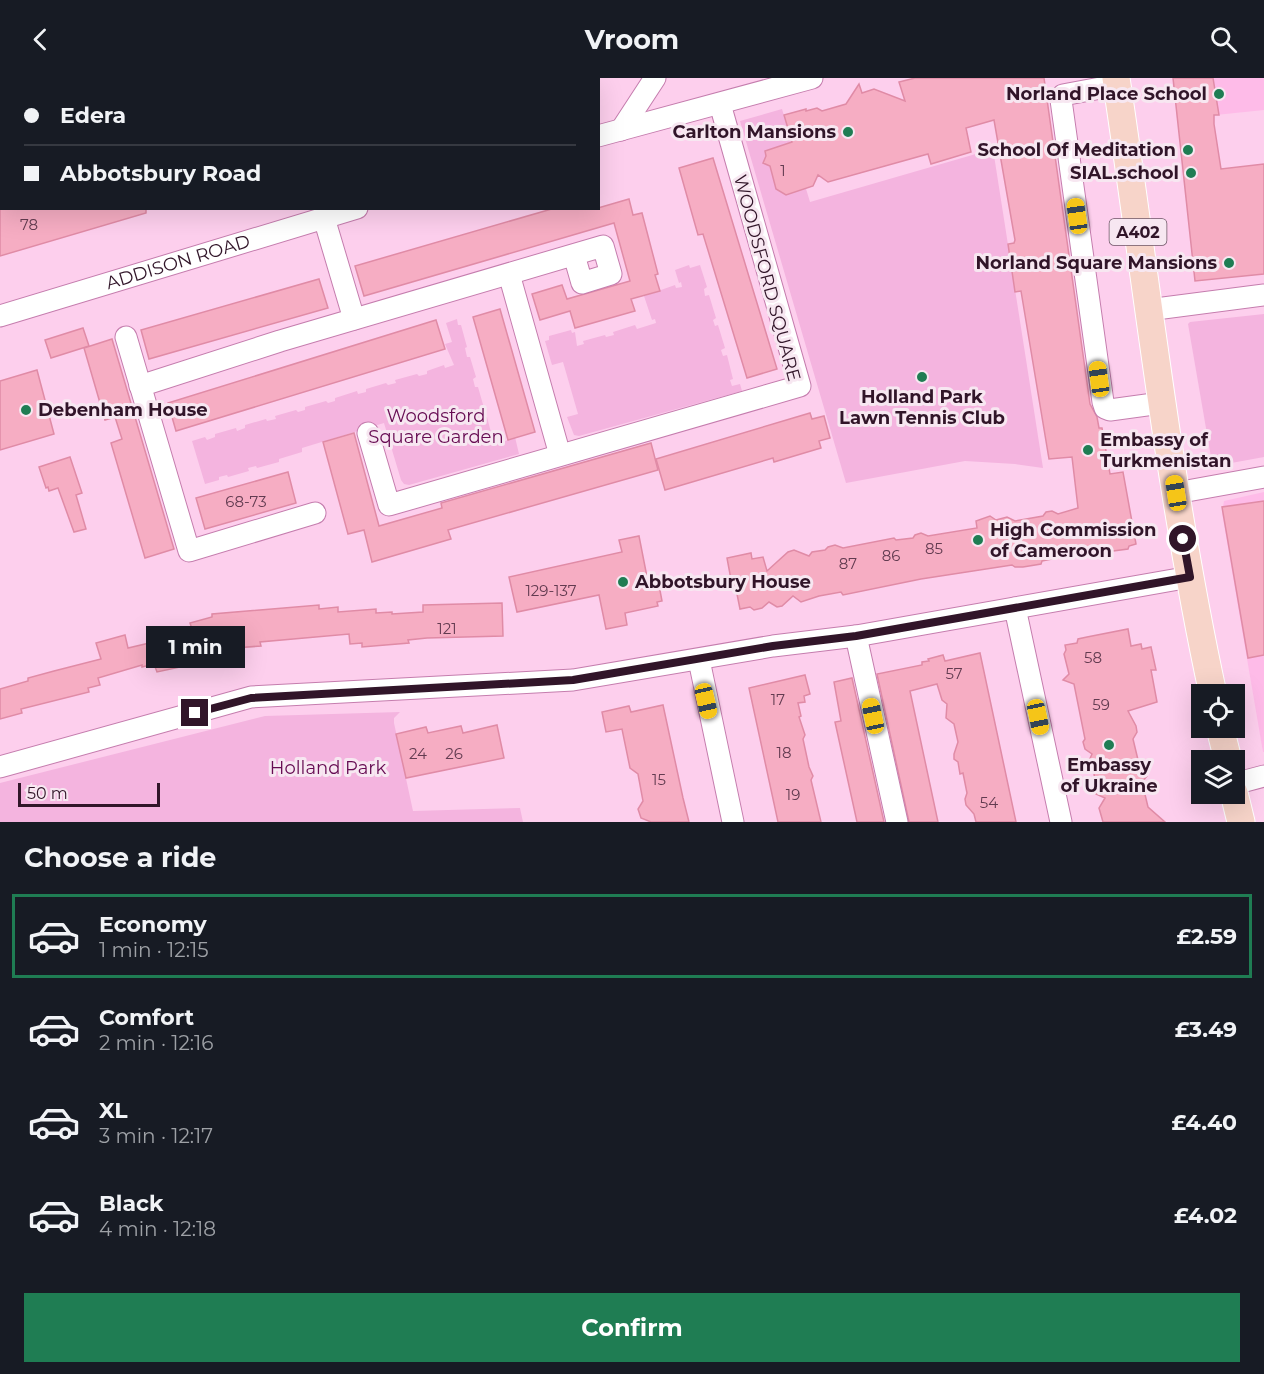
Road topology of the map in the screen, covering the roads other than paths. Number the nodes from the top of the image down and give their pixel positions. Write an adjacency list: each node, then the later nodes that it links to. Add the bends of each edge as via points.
1 (655, 78): 5 (street)
2 (812, 78): 4 (street)
3 (1117, 81): 12 (main road, A402); 17 (street, via 1063,95 1061,100 1105,408)
4 (720, 104): 5 (street); 19 (street, WOODSFORD SQUARE, via 800,386)
5 (621, 130): 6 (street)
6 (600, 135)
7 (350, 210): 8 (street, ADDISON ROAD)
8 (324, 218): 13 (street, ADDISON ROAD); 14 (street)
9 (574, 255): 10 (street)
10 (508, 274): 14 (street); 19 (street)
11 (1264, 295): 12 (street)
12 (1148, 310): 17 (main road, A402)
13 (0, 316)
14 (354, 319): 16 (street)
15 (126, 337): 16 (street)
16 (140, 386): 22 (street, via 189,551)
17 (1161, 403): 21 (main road, A402)
18 (368, 433): 19 (street, WOODSFORD SQUARE, via 389,505)
19 (560, 455)
20 (1264, 477): 21 (street)
21 (1176, 493): 23 (main road, A402)
22 (315, 513)
23 (1190, 577): 24 (street); 27 (main road, A402)
24 (1015, 608): 25 (street); 34 (street)
25 (856, 636): 26 (street); 33 (street)
26 (699, 660): 28 (street, via 557,681 251,698); 32 (street)
27 (1211, 684)
28 (0, 767)
29 (1264, 776): 30 (street)
30 (1245, 781)
31 (1237, 804): 35 (main road)
32 (733, 822)
33 (897, 822)
34 (1061, 822)
35 (1241, 822)

